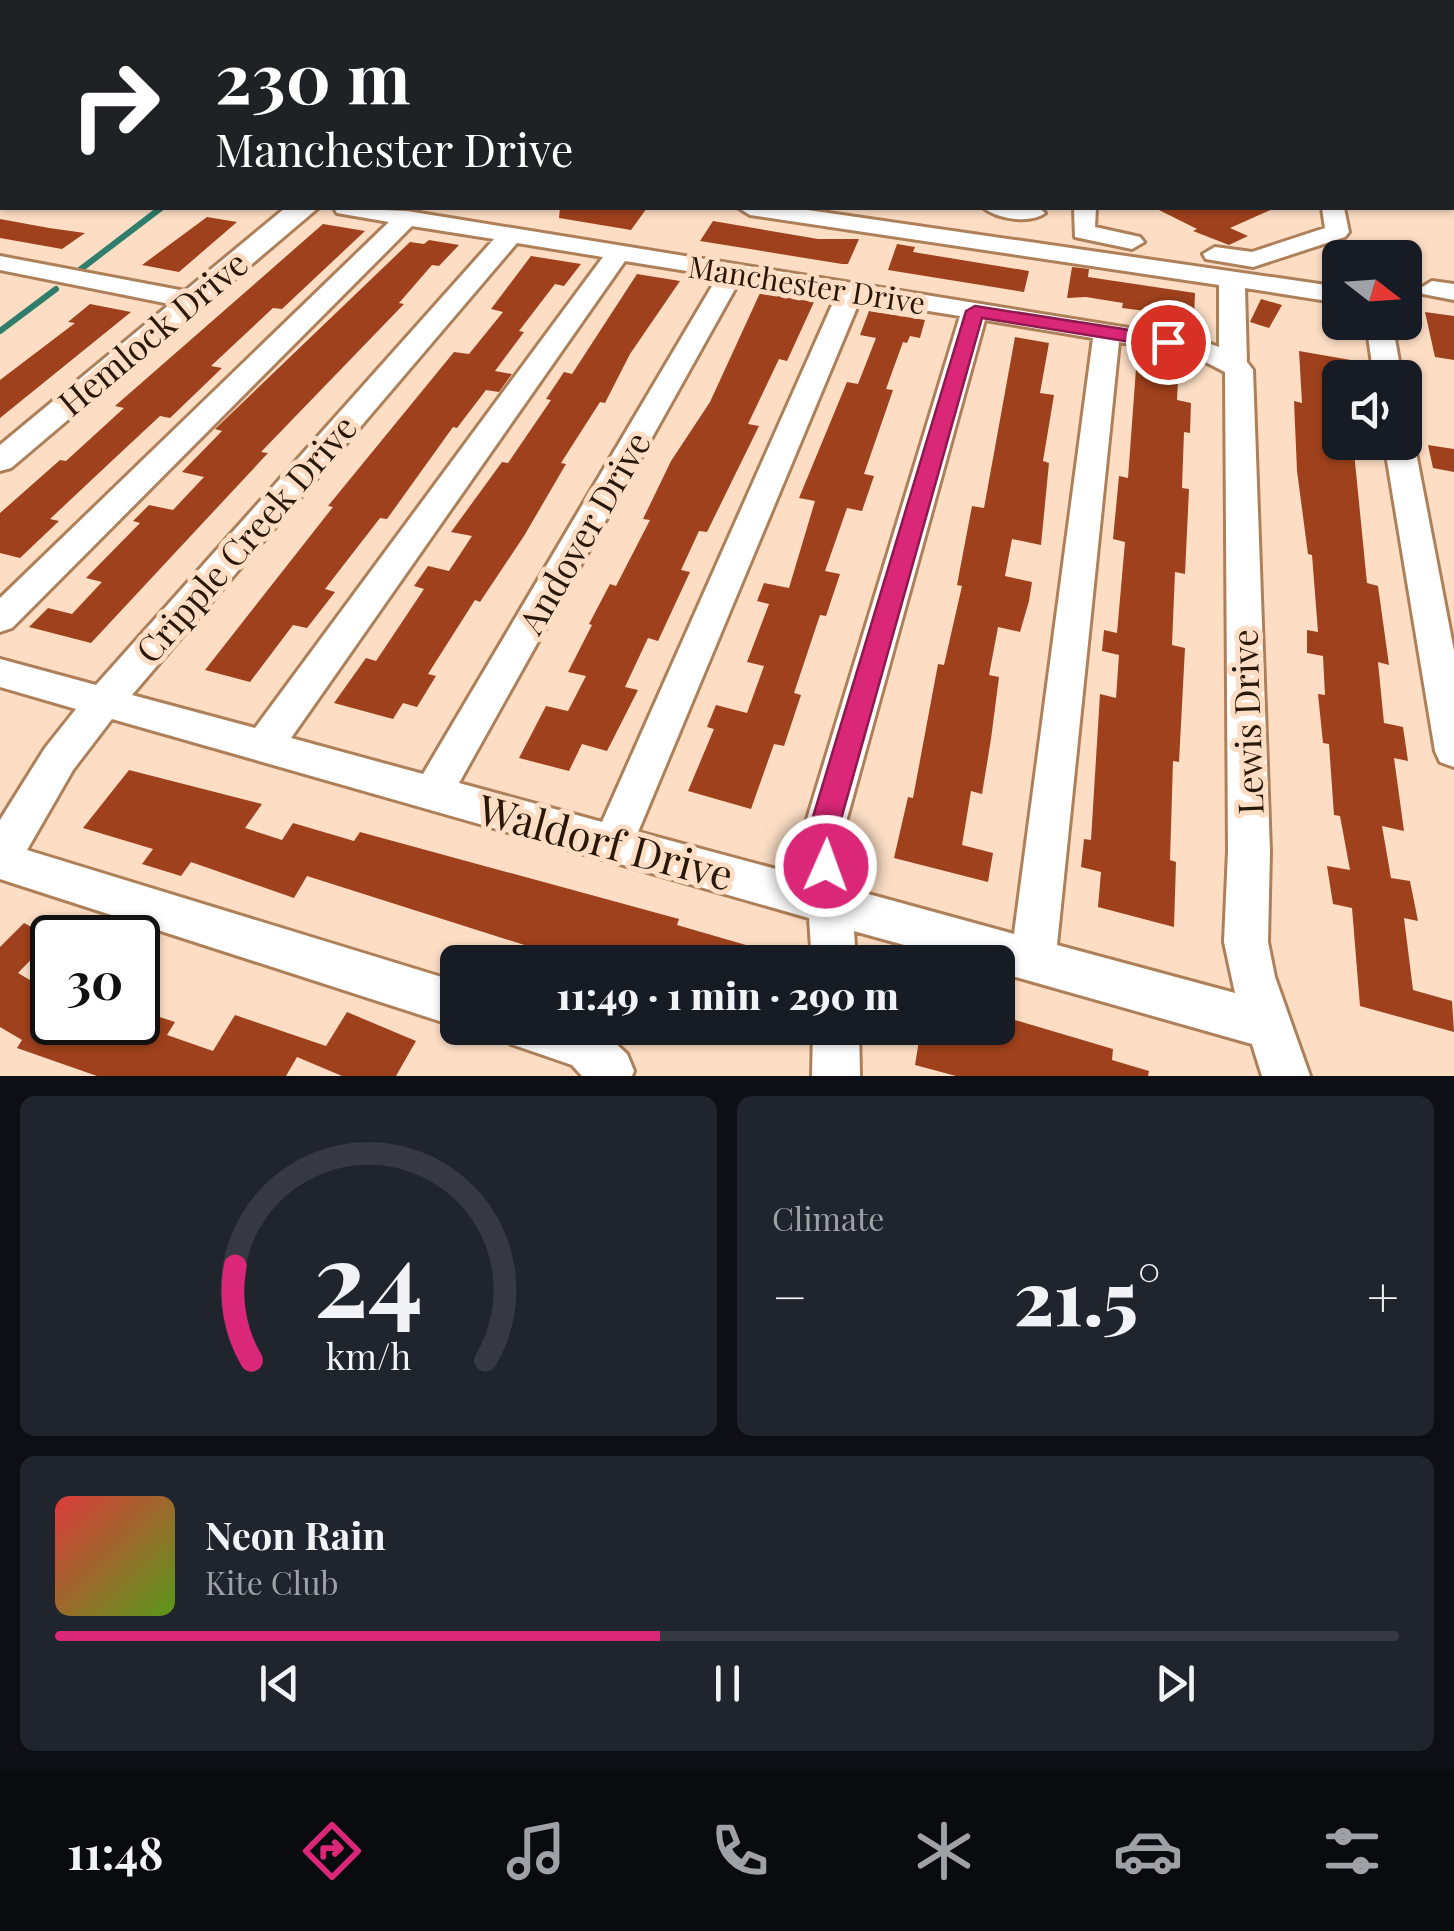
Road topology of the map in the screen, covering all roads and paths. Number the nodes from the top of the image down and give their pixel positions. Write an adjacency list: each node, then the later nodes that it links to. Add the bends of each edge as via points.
1 (302, 210): 16 (street, Hemlock Drive)
2 (358, 210): 8 (street)
3 (764, 210): 13 (street)
4 (1010, 210): 7 (street)
5 (1085, 210): 6 (street, via 1082,226 1090,235 1253,260 1336,232)
6 (1333, 210)
7 (1033, 213)
8 (392, 215): 9 (street, Manchester Drive); 22 (street)
9 (511, 234): 10 (street, Manchester Drive); 24 (street, Cripple Creek Drive)
10 (619, 252): 12 (street, Manchester Drive); 25 (street)
11 (0, 262): 16 (street)
12 (733, 272): 14 (street, Manchester Drive); 27 (street, Andover Drive)
13 (1232, 279): 15 (street); 19 (street, Lewis Drive)
14 (850, 291): 17 (street, Manchester Drive); 28 (street)
15 (1322, 292)
16 (190, 300): 21 (street, Hemlock Drive)
17 (975, 311): 18 (street, Manchester Drive); 30 (street, via 824,830)
18 (1108, 332): 19 (street, Manchester Drive, via 1198,347); 32 (street)
19 (1233, 364): 34 (street, Lewis Drive, via 1239,370 1242,472 1246,942)
20 (1403, 460): 26 (street)
21 (0, 461)
22 (0, 618)
23 (0, 674): 24 (street, Waldorf Drive)
24 (104, 701): 25 (street, Waldorf Drive); 29 (street, Cripple Creek Drive, via 59,759)
25 (264, 746): 27 (street, Waldorf Drive)
26 (1454, 751)
27 (433, 794): 28 (street, Waldorf Drive)
28 (613, 843): 30 (street, Waldorf Drive)
29 (0, 858): 33 (street)
30 (828, 902): 31 (street); 32 (street, Waldorf Drive)
31 (832, 945)
32 (1033, 960): 34 (street, Waldorf Drive)
33 (440, 999)
34 (1269, 1026): 39 (street, Lewis Drive)
35 (583, 1045): 37 (street, via 610,1070)
36 (836, 1045): 38 (street)
37 (608, 1076)
38 (836, 1076)
39 (1286, 1076)

